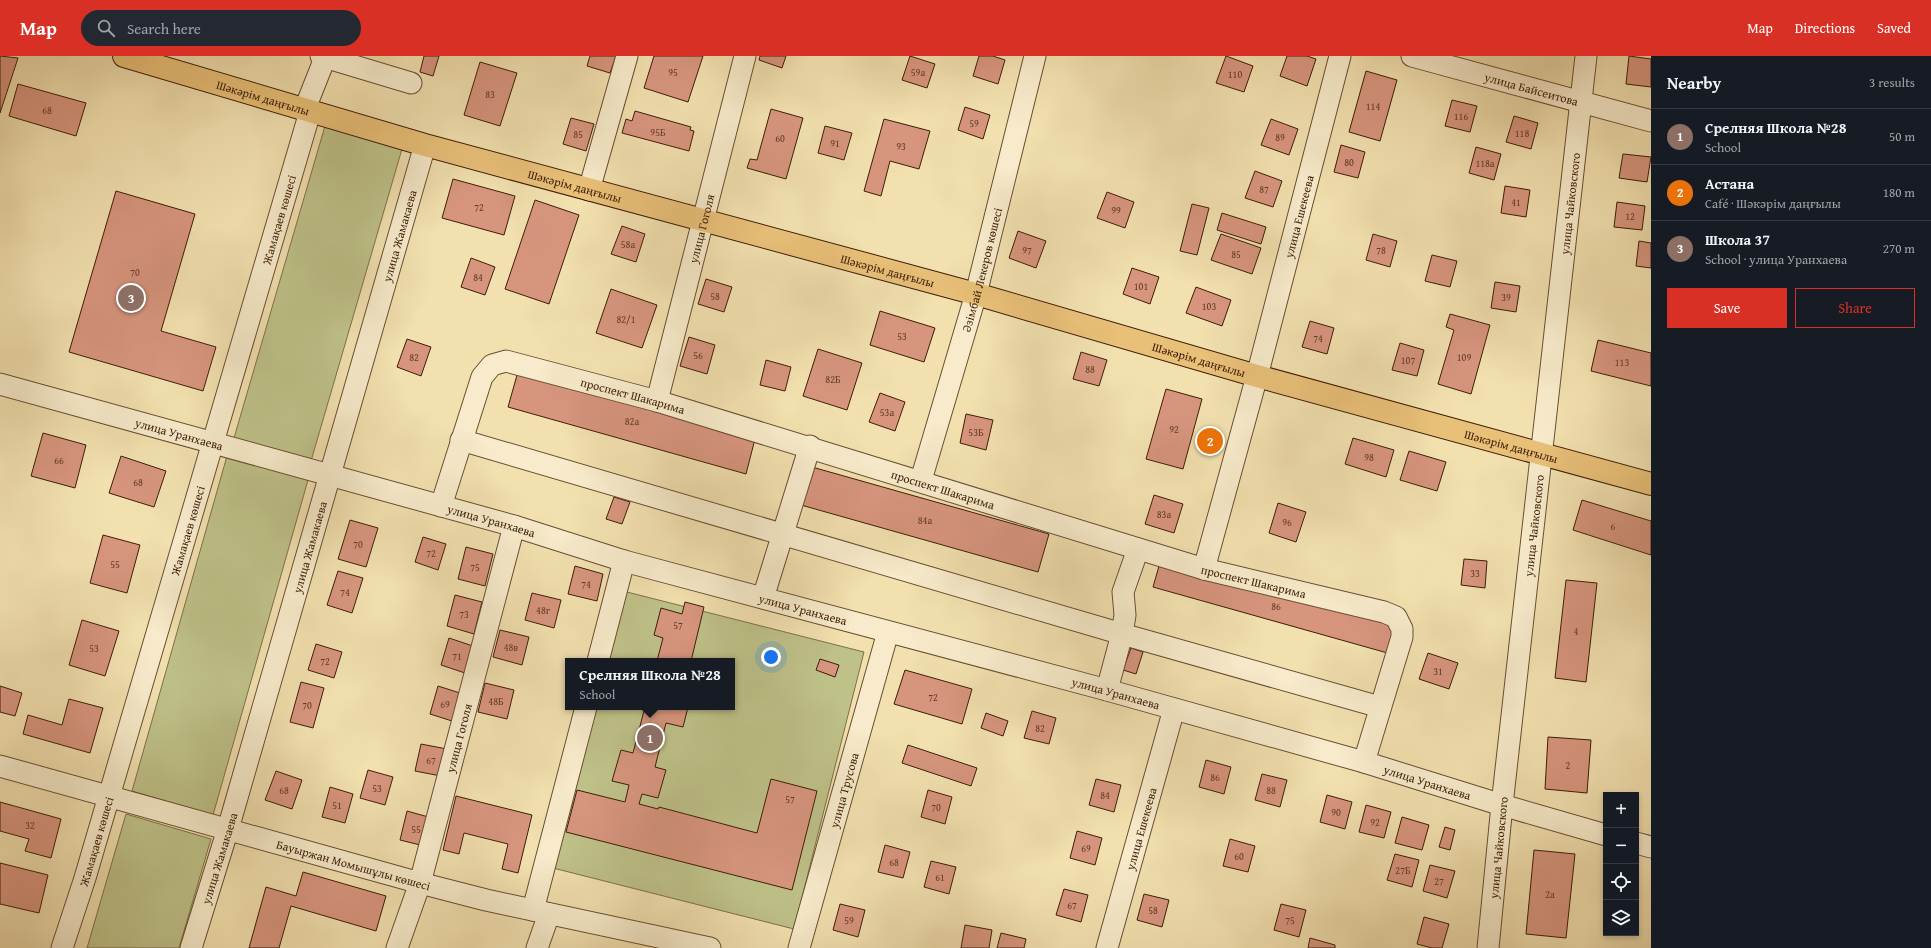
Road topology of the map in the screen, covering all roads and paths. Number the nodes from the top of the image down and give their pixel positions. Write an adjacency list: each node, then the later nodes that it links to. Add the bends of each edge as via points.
1 (124, 56): 11 (main road, Шәкәрім даңғылы)
2 (627, 56): 14 (street)
3 (745, 56): 15 (street, улица Гоголя)
4 (1035, 56): 16 (street, Әзімбай Лекеров көшесі)
5 (1340, 56): 17 (street, улица Ешекеева)
6 (1412, 56): 10 (street, улица Байсеитова)
7 (1586, 56): 10 (street, улица Чайковского)
8 (323, 57): 9 (street); 11 (street, Жамақаев көшесі)
9 (411, 83)
10 (1581, 102): 12 (street, улица Байсеитова); 23 (street, улица Чайковского)
11 (307, 112): 13 (main road, Шәкәрім даңғылы); 21 (street, Жамақаев көшесі)
12 (1651, 121)
13 (425, 145): 14 (main road, Шәкәрім даңғылы); 24 (street, улица Жамакаева)
14 (589, 190): 15 (main road, Шәкәрім даңғылы)
15 (702, 220): 16 (main road, Шәкәрім даңғылы); 19 (street, улица Гоголя)
16 (976, 294): 17 (main road, Шәкәрім даңғылы); 25 (street, Әзімбай Лекеров көшесі)
17 (1257, 376): 23 (main road, Шәкәрім даңғылы); 32 (street, улица Ешекеева)
18 (0, 384): 21 (street, улица Уранхаева)
19 (657, 401): 20 (street, проспект Шакарима, via 506,361 492,365 482,377); 22 (street, проспект Шакарима)
20 (461, 440): 27 (street, проспект Шакарима); 29 (street)
21 (213, 443): 24 (street, улица Уранхаева); 43 (street, Жамақаев көшесі)
22 (810, 446): 25 (street, проспект Шакарима); 29 (street)
23 (1542, 456): 26 (main road, Шәкәрім даңғылы); 44 (street, улица Чайковского)
24 (330, 476): 27 (street, улица Уранхаева); 45 (street, улица Жамакаева)
25 (921, 480): 30 (street, проспект Шакарима)
26 (1651, 484)
27 (441, 506): 28 (street, улица Уранхаева)
28 (514, 526): 31 (street, улица Уранхаева); 49 (street, улица Гоголя)
29 (783, 534): 33 (street); 35 (street)
30 (1138, 549): 32 (street, проспект Шакарима); 35 (street, via 1123,592 1125,615)
31 (624, 560): 33 (street, улица Уранхаева); 36 (street)
32 (1204, 569): 38 (street, проспект Шакарима, via 1396,617 1402,629 1402,637)
33 (763, 598): 34 (street, улица Уранхаева)
34 (888, 632): 37 (street, улица Уранхаева); 57 (street, улица Трусова)
35 (1122, 634): 37 (street); 38 (street)
36 (599, 658)
37 (1107, 690): 39 (street, улица Уранхаева)
38 (1380, 707): 41 (street, проспект Шакарима)
39 (1174, 709): 41 (street, улица Уранхаева); 58 (street, улица Ешекеева)
40 (585, 710): 50 (street)
41 (1364, 762): 44 (street, улица Уранхаева)
42 (0, 766): 43 (street, Бауыржан Момышұлы көшесі)
43 (109, 796): 45 (street, Бауыржан Момышұлы көшесі); 52 (street, Жамақаев көшесі)
44 (1502, 805): 46 (street, улица Уранхаева); 59 (street, улица Чайковского)
45 (228, 829): 49 (street, Бауыржан Момышұлы көшесі); 53 (street, улица Жамакаева)
46 (1603, 834)
47 (1639, 844): 48 (street)
48 (1651, 847)
49 (420, 883): 50 (street, Бауыржан Момышұлы көшесі); 54 (street, улица Гоголя)
50 (541, 912): 51 (street, Бауыржан Момышұлы көшесі); 55 (street)
51 (678, 945): 56 (street, Бауыржан Момышұлы көшесі)
52 (62, 948)
53 (191, 948)
54 (397, 948)
55 (537, 948)
56 (710, 948)
57 (799, 948)
58 (1107, 948)
59 (1488, 948)

